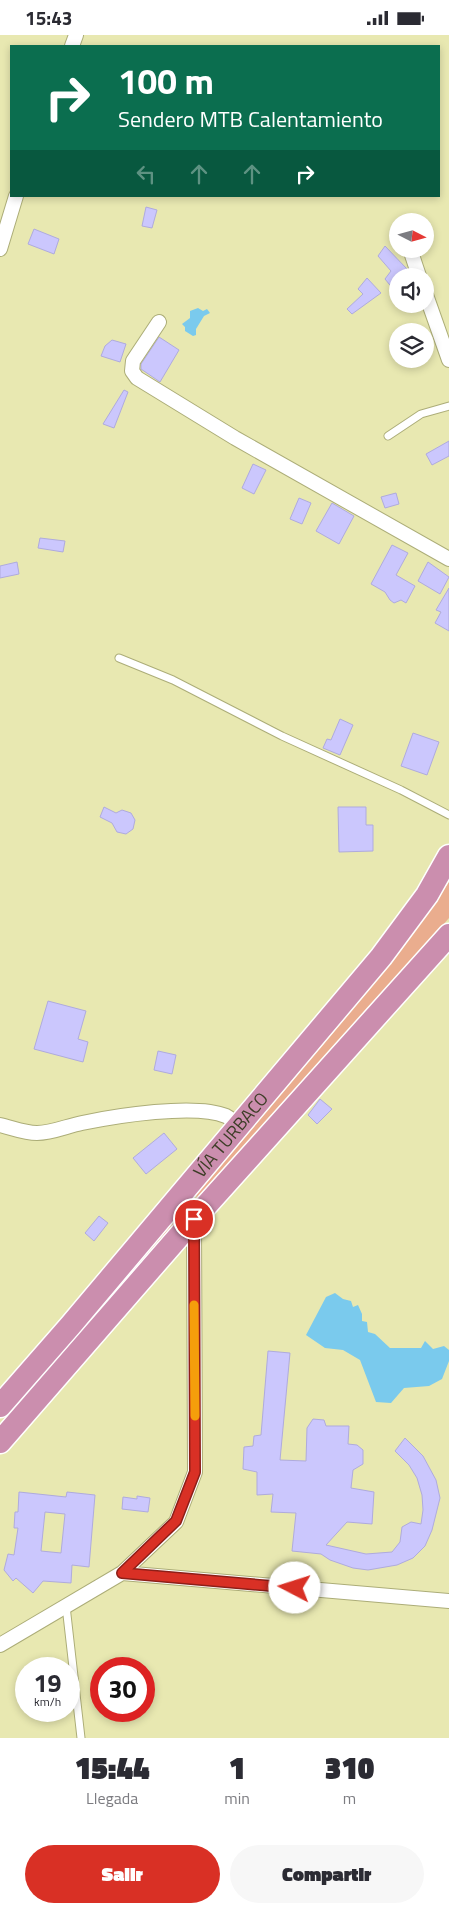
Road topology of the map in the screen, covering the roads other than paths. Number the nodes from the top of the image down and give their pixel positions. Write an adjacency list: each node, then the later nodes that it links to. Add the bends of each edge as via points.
1 (16, 197): 2 (street)
2 (0, 249)
3 (432, 313): 5 (street)
4 (159, 322): 8 (street, via 133,361 132,371 137,379)
5 (449, 361)
6 (449, 406): 7 (lane, via 421,414)
7 (388, 436)
8 (449, 559)
9 (120, 658): 10 (lane, via 173,680 282,737 401,789)
10 (449, 815)
11 (449, 856): 14 (highway, VÍA TURBACO, via 427,895 381,957)
12 (449, 935): 15 (highway, VÍA TURBACO)
13 (0, 1125): 14 (street, via 24,1133 39,1133 112,1118 189,1112 211,1113)
14 (239, 1125): 16 (highway, VÍA TURBACO)
15 (194, 1219): 17 (highway, VÍA TURBACO); 18 (street, via 195,1472 176,1521)
16 (0, 1406)
17 (0, 1442)
18 (122, 1573): 19 (street); 20 (street)
19 (449, 1601)
20 (66, 1606): 21 (street); 22 (lane)
21 (0, 1645)
22 (80, 1738)

